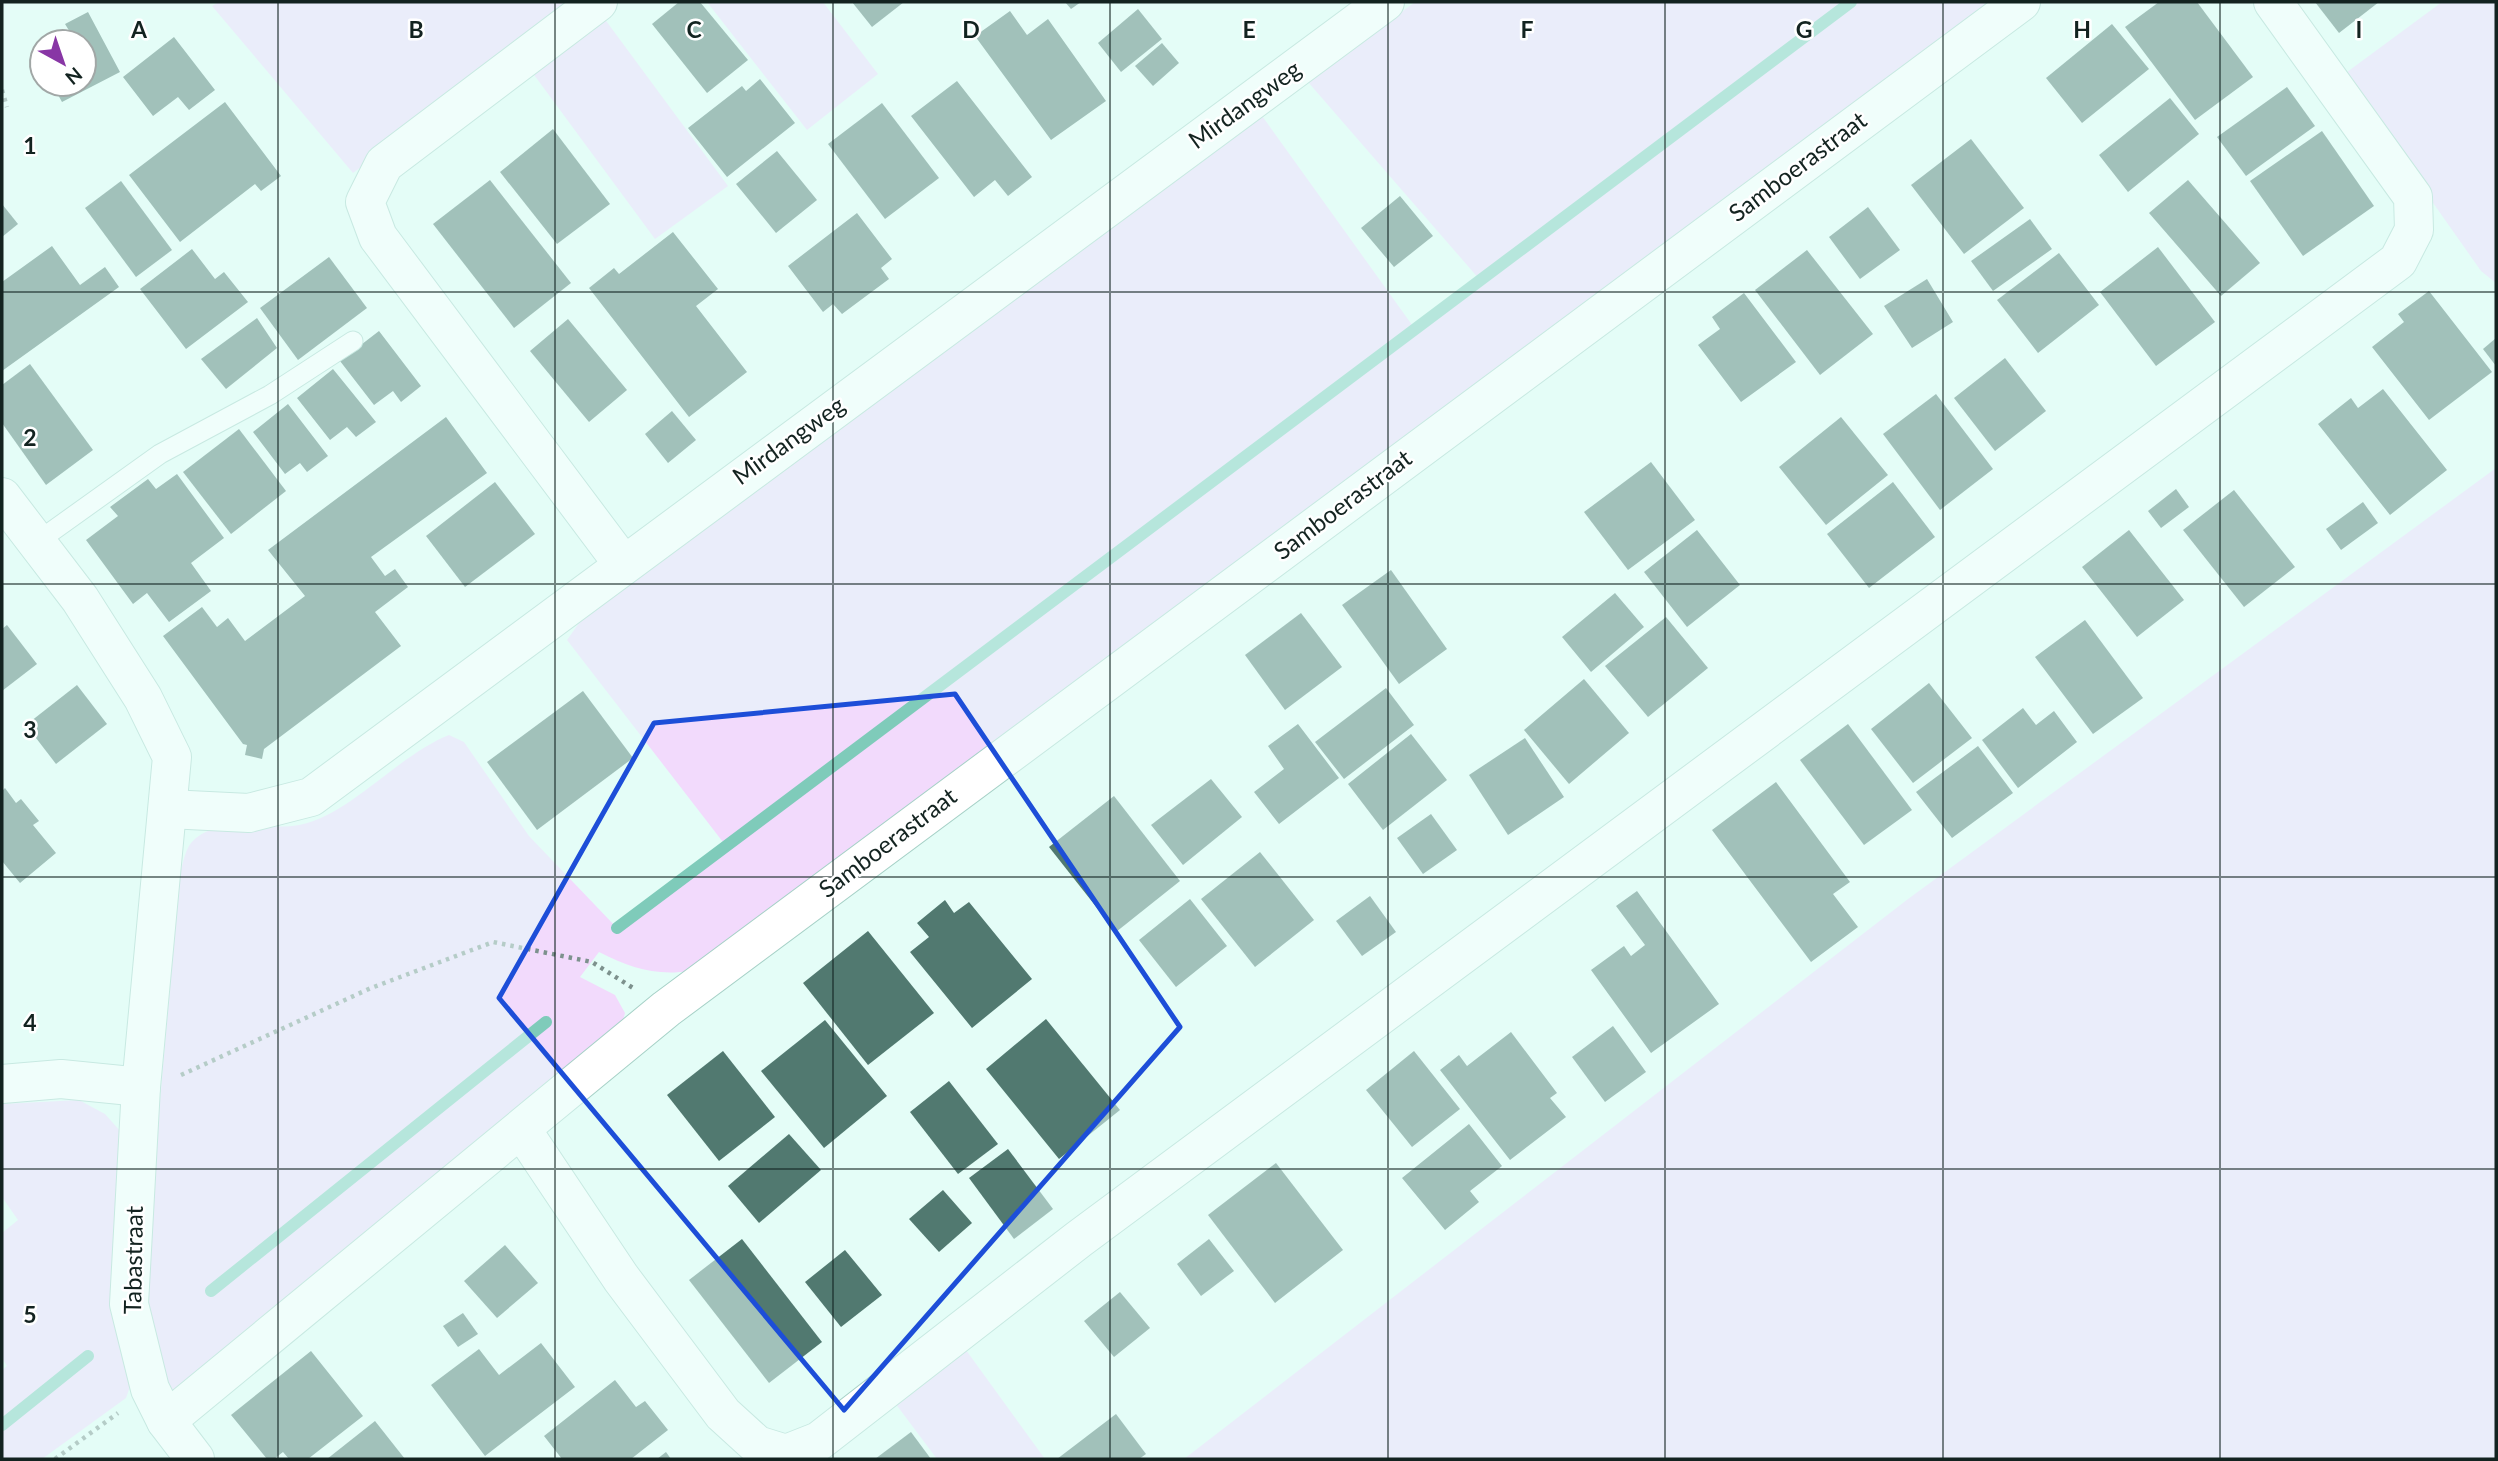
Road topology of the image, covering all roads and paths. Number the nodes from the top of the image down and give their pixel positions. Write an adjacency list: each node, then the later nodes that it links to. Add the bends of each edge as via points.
1 (598, 2): 10 (street, via 384,164 365,202 378,237)
2 (1385, 2): 10 (street, Mirdangweg)
3 (2021, 2): 12 (street, Samboerastraat)
4 (2273, 2): 15 (street, via 2413,197 2414,230 2398,261 1079,1239 819,1441 786,1454 757,1444 723,1414 621,1278)
5 (2, 90): 6 (path)
6 (6, 107)
7 (353, 341): 9 (lane, via 270,395 160,454)
8 (2, 497): 9 (street, Tabastraat)
9 (37, 542): 11 (street, Tabastraat, via 80,598 149,709 172,757)
10 (623, 564): 11 (street, Mirdangweg, via 311,797 249,813)
11 (168, 809): 14 (street, Tabastraat)
12 (666, 1009): 14 (path, via 592,962 493,942 371,988 183,1074); 15 (street, Samboerastraat)
13 (2, 1084): 14 (street, via 61,1079)
14 (141, 1087): 16 (street, Tabastraat, via 129,1304)
15 (522, 1130): 16 (street, Samboerastraat)
16 (158, 1405): 17 (path); 18 (street, Tabastraat)
17 (55, 1459)
18 (195, 1459)

